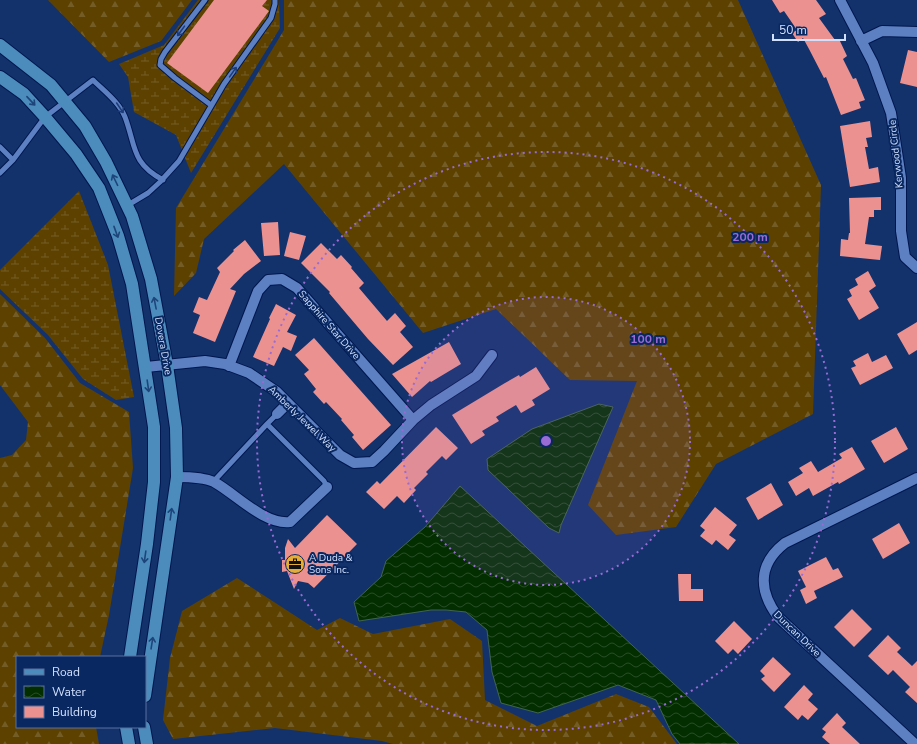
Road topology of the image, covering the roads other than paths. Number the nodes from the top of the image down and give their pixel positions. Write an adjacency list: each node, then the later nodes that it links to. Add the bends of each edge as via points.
1 (205, 0): 9 (lane, one-way to 9, via 165,52 160,65)
2 (275, 0): 9 (lane, one-way to 2, via 271,18)
3 (840, 0): 5 (street, Kerwood Circle)
4 (917, 32): 5 (street, via 882,31)
5 (861, 41): 16 (street, Kerwood Circle, via 873,63 891,113 901,178 901,232 905,256)
6 (0, 45): 8 (street, Dovera Drive, via 51,85)
7 (0, 77): 10 (street, Dovera Drive, one-way to 10, via 24,94)
8 (65, 102): 10 (lane); 14 (lane, one-way to 14, via 93,80 120,107 143,166); 15 (street, Dovera Drive, one-way to 8, via 85,126)
9 (211, 105): 14 (lane, via 179,161)
10 (45, 117): 12 (lane); 20 (street, Dovera Drive, one-way to 20, via 76,154 99,188 118,236 132,284)
11 (0, 147): 12 (lane)
12 (13, 160): 13 (lane)
13 (0, 173)
14 (163, 180): 15 (lane, via 148,193)
15 (127, 205): 18 (street, Dovera Drive, one-way to 15, via 151,279)
16 (917, 268)
17 (492, 356): 23 (street, Amberly Jewel Way, via 476,376)
18 (167, 365): 19 (street, Amberly Jewel Way, via 205,361); 20 (street, Amberly Jewel Way); 25 (street, Dovera Drive, via 176,428)
19 (229, 366): 21 (street, Amberly Jewel Way, via 249,373 277,392); 23 (street, Sapphire Star Drive, via 258,291 268,280 282,279 297,288)
20 (146, 368): 29 (street, Dovera Drive, one-way to 29, via 154,427 154,482)
21 (288, 403): 22 (street); 23 (street, Amberly Jewel Way, via 340,455 354,463 372,462)
22 (277, 414): 24 (lane)
23 (413, 420)
24 (267, 424): 27 (lane); 28 (lane)
25 (177, 477): 27 (street); 30 (street, Dovera Drive, one-way to 25)
26 (917, 478): 35 (street, Duncan Drive, via 785,543 769,559 764,583 769,605 778,617)
27 (213, 482): 28 (street, via 269,519 282,523 290,522)
28 (327, 487)
29 (130, 656)
30 (146, 689)
31 (126, 728): 33 (street)
32 (144, 728): 34 (street)
33 (128, 744)
34 (147, 744)
35 (915, 744)

